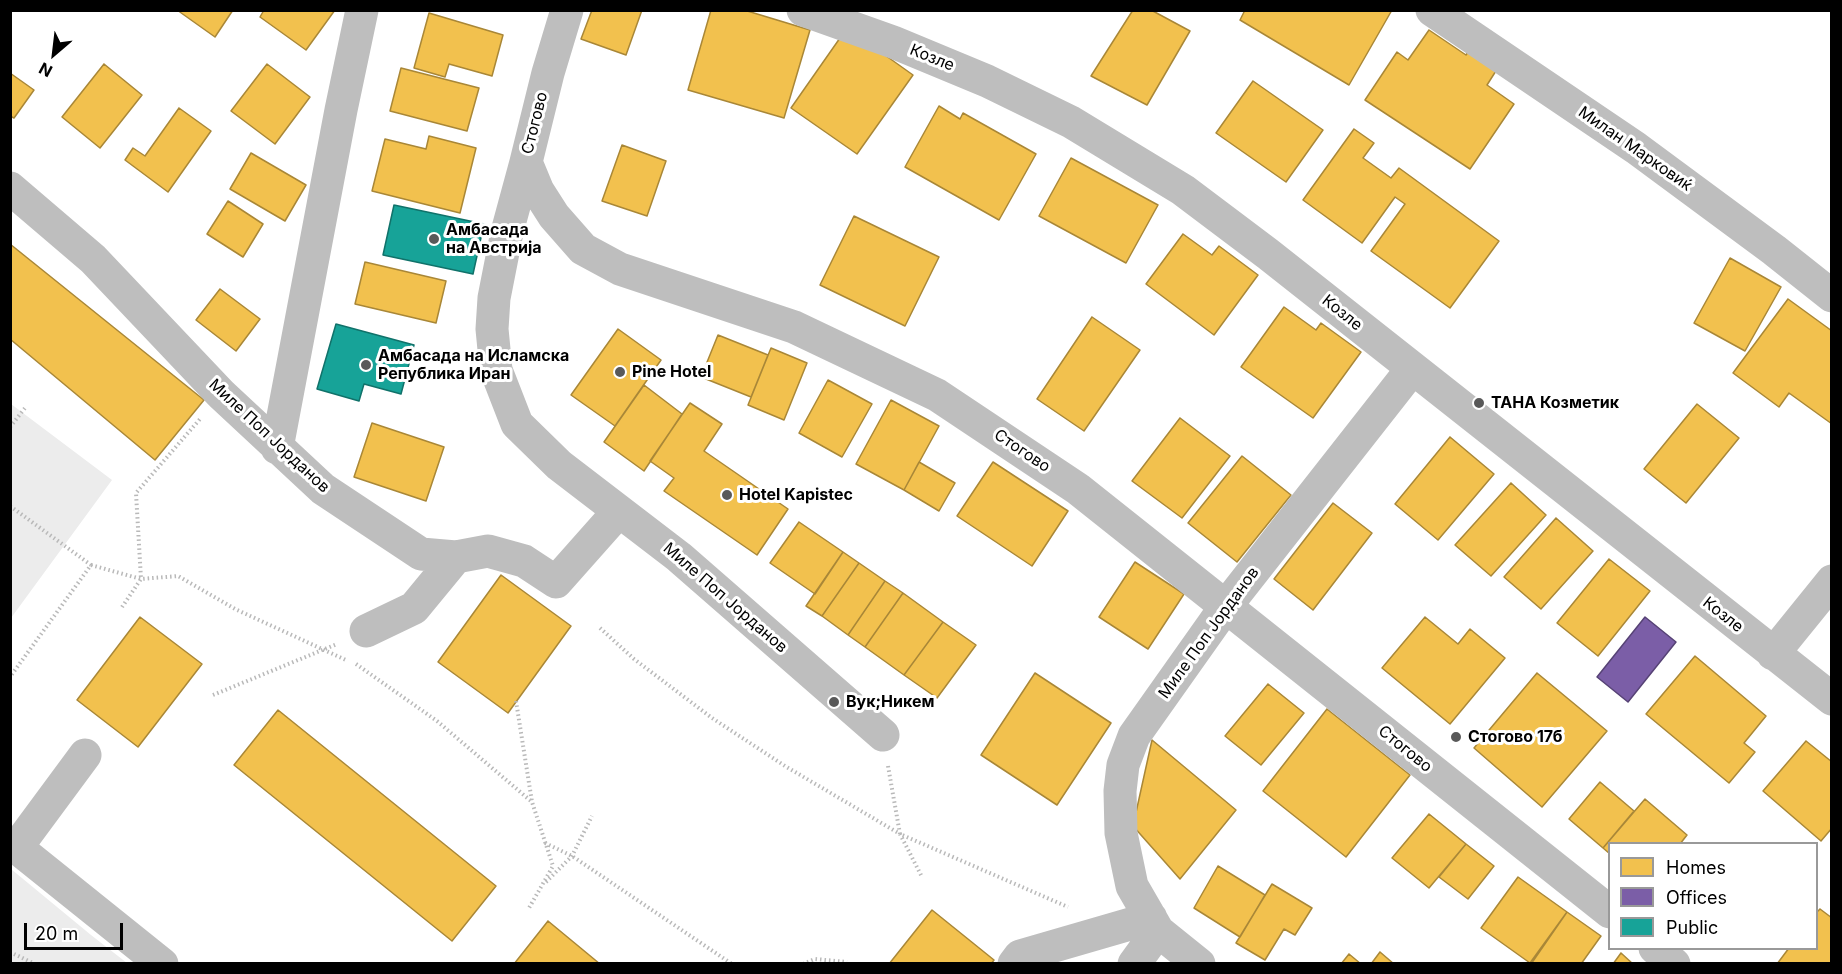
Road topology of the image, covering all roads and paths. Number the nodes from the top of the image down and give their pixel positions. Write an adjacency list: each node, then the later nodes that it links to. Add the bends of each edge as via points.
1 (362, 10): 12 (street)
2 (567, 10): 5 (street, Стогово)
3 (803, 10): 8 (street, Козле, via 987,81 1071,122 1183,190)
4 (1432, 10): 7 (street, Милан Марковиќ, via 1636,148)
5 (526, 162): 14 (street, Миле Поп Јорданов, via 494,298 496,370 517,424 559,465); 19 (street, Стогово, via 554,216 583,249 620,269 794,327 937,395 1078,489)
6 (10, 188): 9 (street, Миле Поп Јорданов, via 93,259)
7 (1832, 296)
8 (1412, 369): 19 (street, Миле Поп Јорданов); 24 (street, Козле)
9 (222, 393): 12 (street, Миле Поп Јорданов); 17 (path, via 136,493)
10 (25, 408): 11 (path)
11 (10, 427)
12 (277, 448): 15 (street, Миле Поп Јорданов, via 323,489 421,554)
13 (10, 506): 16 (path)
14 (619, 511): 15 (street, Миле Поп Јорданов, via 556,582 524,561 488,551); 29 (street, Миле Поп Јорданов, via 680,557)
15 (456, 557): 22 (street, via 414,608)
16 (91, 565): 17 (path); 25 (path)
17 (141, 579): 20 (path); 23 (path, via 178,576 235,609)
18 (1832, 581): 24 (street)
19 (1226, 606): 40 (street, Стогово); 41 (street, Миле Поп Јорданов, via 1134,736 1123,765 1121,833 1132,886)
20 (122, 607)
21 (600, 628): 33 (path, via 633,659 712,718)
22 (366, 631): 23 (path)
23 (321, 650): 26 (path); 31 (path, via 355,663 436,721)
24 (1773, 654): 27 (street, Козле)
25 (10, 677)
26 (213, 695)
27 (1832, 699)
28 (516, 701): 31 (path)
29 (883, 735): 33 (path)
30 (85, 755): 35 (street)
31 (532, 802): 34 (path)
32 (592, 816): 36 (path)
33 (900, 834): 37 (path); 42 (path)
34 (545, 843): 36 (path); 38 (path, via 553,866)
35 (14, 845): 47 (street)
36 (572, 856): 38 (path); 48 (path)
37 (922, 877)
38 (541, 887): 39 (path)
39 (529, 908)
40 (1608, 910)
41 (1155, 924): 42 (street); 51 (street); 52 (street, Миле Поп Јорданов)
42 (1116, 928): 50 (street, via 1020,956)
43 (1658, 950): 53 (street)
44 (10, 952): 46 (path)
45 (847, 962): 49 (path, via 814,959)
46 (35, 963)
47 (162, 963)
48 (732, 963)
49 (803, 963)
50 (1014, 963)
51 (1134, 963)
52 (1199, 963)
53 (1674, 963)

